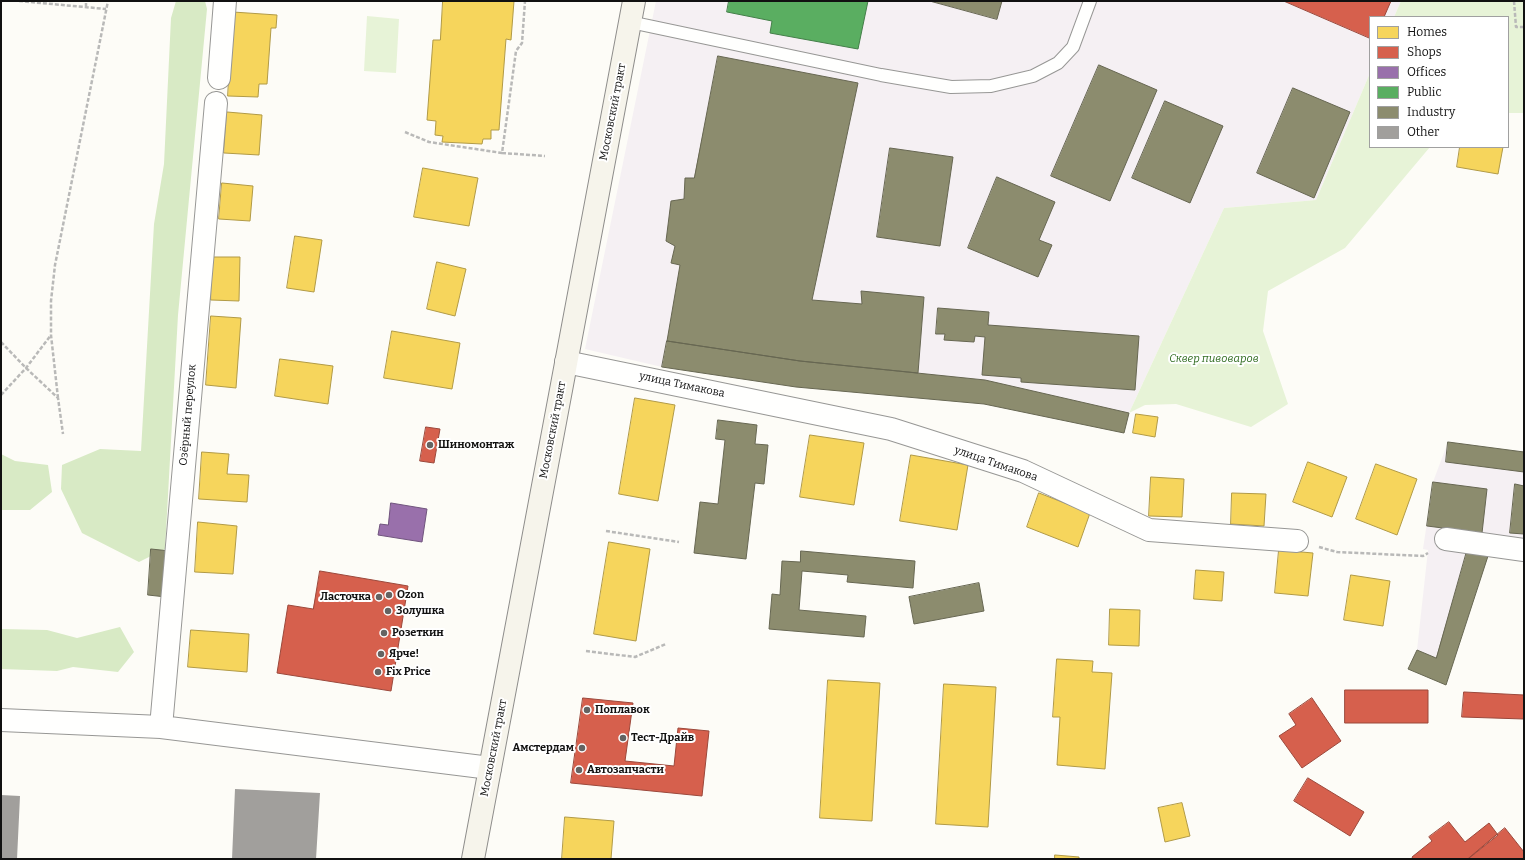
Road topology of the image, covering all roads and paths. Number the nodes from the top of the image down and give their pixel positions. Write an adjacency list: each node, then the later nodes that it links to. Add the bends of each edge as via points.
1 (19, 1): 9 (path)
2 (86, 1): 9 (path)
3 (108, 1): 10 (path)
4 (225, 1): 13 (street)
5 (525, 1): 16 (path, via 522,43 516,51)
6 (634, 1): 11 (main road, Московский тракт)
7 (1090, 1): 11 (lane, via 1073,47 1058,63 1033,76 991,86 943,86)
8 (1514, 1): 12 (path, via 1516,27)
9 (86, 7): 10 (path)
10 (106, 9): 18 (path, via 55,265)
11 (630, 22): 20 (main road, Московский тракт)
12 (1524, 27)
13 (219, 78)
14 (216, 103): 34 (street, Озёрный переулок)
15 (405, 132): 16 (path, via 428,142)
16 (502, 153): 17 (path)
17 (544, 156)
18 (51, 335): 21 (path); 23 (path)
19 (1, 342): 21 (path)
20 (566, 362): 27 (street, улица Тимакова, via 891,429 1022,471 1149,530); 35 (main road, Московский тракт)
21 (26, 368): 22 (path); 23 (path)
22 (1, 395)
23 (58, 398): 24 (path)
24 (63, 434)
25 (606, 531): 28 (path)
26 (1446, 539): 29 (street)
27 (1296, 541): 30 (path, via 1337,552)
28 (679, 542)
29 (1524, 550)
30 (1424, 556)
31 (666, 644): 32 (path, via 635,657)
32 (586, 651)
33 (1, 720): 34 (street)
34 (161, 727): 35 (street)
35 (490, 768): 36 (main road, Московский тракт)
36 (473, 859)

